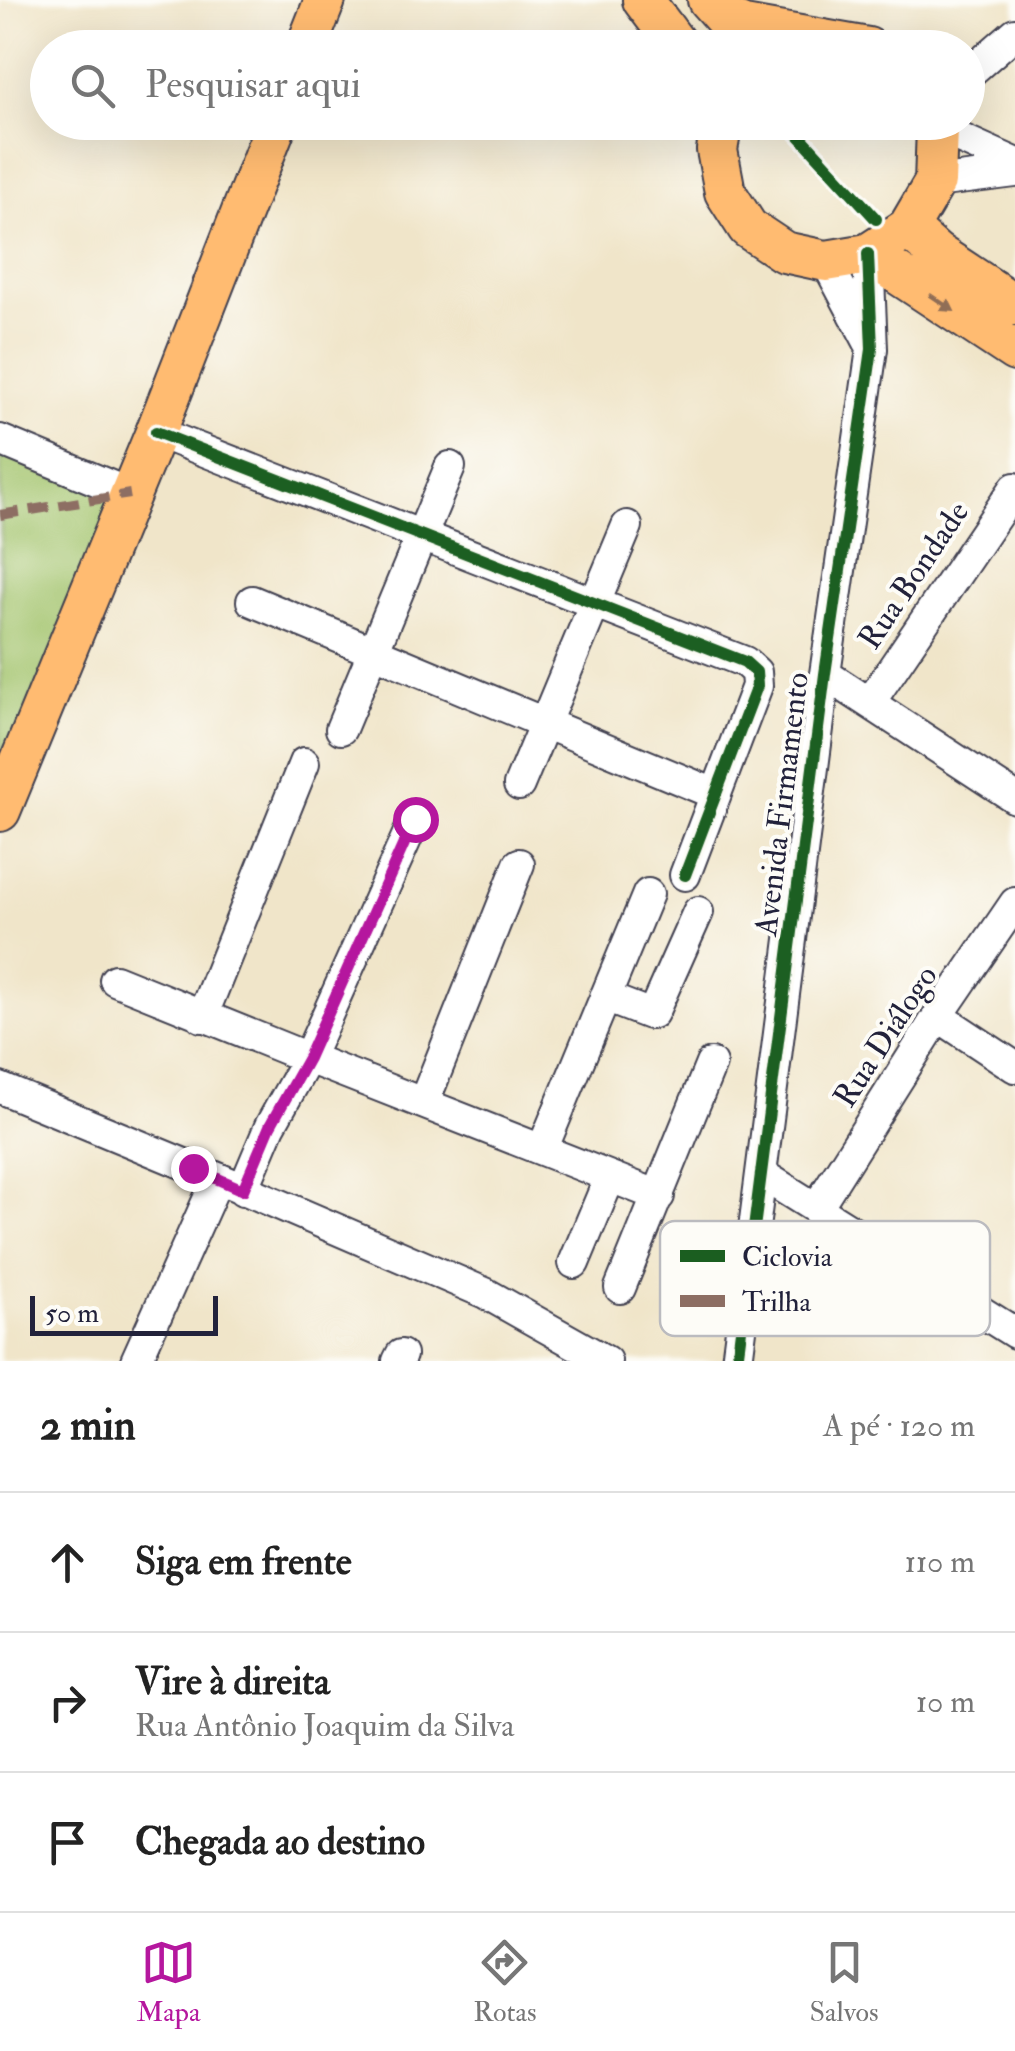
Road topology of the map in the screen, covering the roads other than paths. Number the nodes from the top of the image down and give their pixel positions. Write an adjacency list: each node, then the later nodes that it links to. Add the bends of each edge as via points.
1 (325, 0): 4 (main road)
2 (642, 0): 5 (main road)
3 (708, 0): 6 (main road, via 724,18)
4 (313, 30)
5 (665, 30)
6 (758, 30)
7 (1015, 33): 8 (street)
8 (985, 59)
9 (270, 140): 22 (main road)
10 (717, 140): 18 (main road, via 724,192 748,228 784,252)
11 (936, 140): 15 (main road)
12 (967, 140): 13 (street)
13 (1015, 163)
14 (1015, 172): 15 (street)
15 (935, 182): 16 (main road)
16 (908, 228): 17 (main road); 19 (main road)
17 (868, 254): 18 (main road); 20 (street, Avenida Firmamento); 21 (main road, one-way to 21)
18 (826, 261): 20 (street)
19 (1015, 305)
20 (872, 348): 32 (street, Avenida Firmamento)
21 (1015, 351)
22 (156, 432): 26 (main road); 28 (street)
23 (0, 440): 26 (street)
24 (450, 467): 28 (street)
25 (1015, 488): 33 (street, Rua Bondade)
26 (130, 494): 40 (main road)
27 (627, 526): 30 (street)
28 (421, 536): 30 (street); 31 (street)
29 (252, 601): 31 (street)
30 (595, 604): 34 (street); 38 (street, via 756,672 758,686)
31 (372, 651): 34 (street); 35 (street)
32 (825, 674): 33 (street); 57 (street, Avenida Firmamento)
33 (870, 702): 39 (street)
34 (545, 723): 37 (street); 38 (street)
35 (341, 729)
36 (304, 762): 50 (street)
37 (520, 785)
38 (716, 794): 43 (street)
39 (1015, 798)
40 (0, 811)
41 (415, 819): 51 (street)
42 (519, 864): 55 (street)
43 (685, 874)
44 (648, 894): 48 (street)
45 (1015, 903): 49 (street, Rua Diálogo)
46 (698, 912): 48 (street, via 653,1013)
47 (116, 980): 50 (street)
48 (605, 997): 56 (street)
49 (938, 1016): 53 (street); 61 (street, Rua Diálogo)
50 (202, 1017): 51 (street)
51 (308, 1058): 55 (street); 59 (street)
52 (711, 1064): 60 (street)
53 (1015, 1067)
54 (0, 1088): 59 (street)
55 (424, 1102): 56 (street)
56 (542, 1150): 58 (street)
57 (761, 1174): 61 (street); 62 (street, Avenida Firmamento)
58 (610, 1177): 60 (street); 64 (street)
59 (231, 1184): 69 (street); 70 (street, via 484,1293)
60 (659, 1196): 65 (street)
61 (816, 1209): 63 (street)
62 (755, 1221)
63 (835, 1221)
64 (574, 1263)
65 (620, 1288)
66 (990, 1317): 67 (street)
67 (1015, 1333)
68 (739, 1336): 71 (street, Avenida Firmamento)
69 (136, 1361)
70 (606, 1361)
71 (736, 1361)

